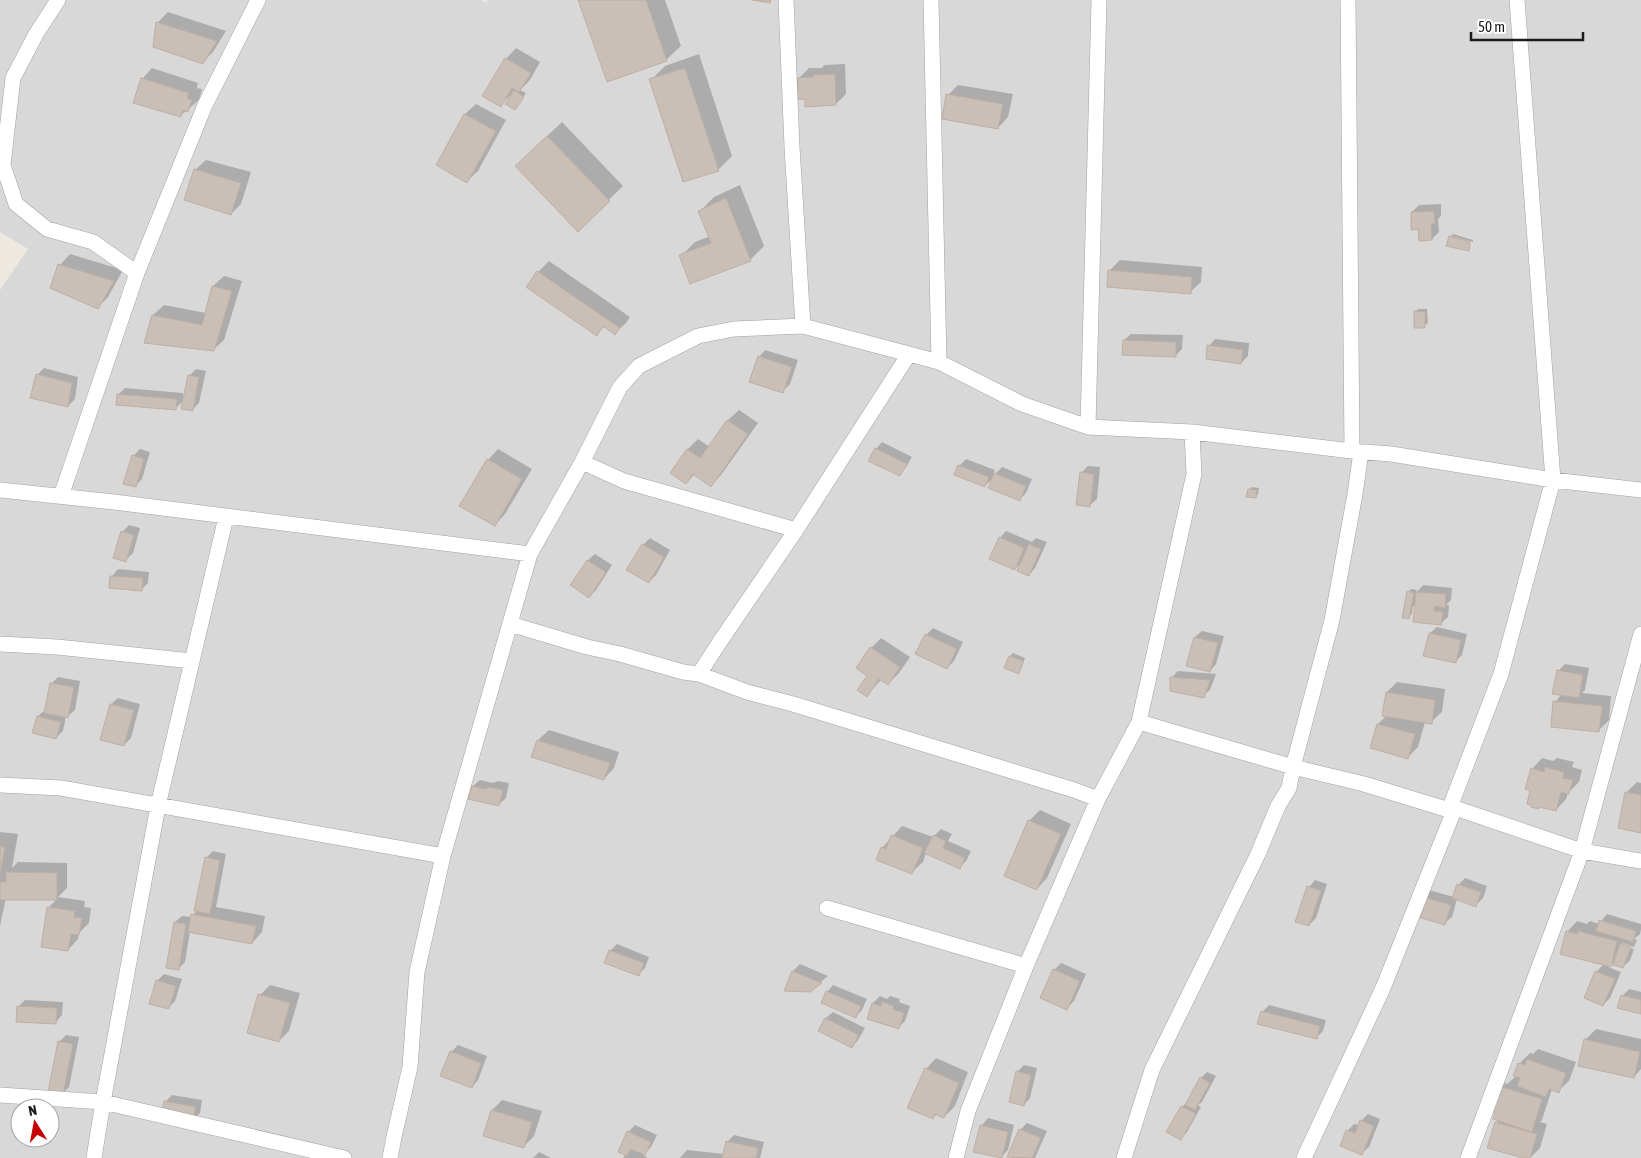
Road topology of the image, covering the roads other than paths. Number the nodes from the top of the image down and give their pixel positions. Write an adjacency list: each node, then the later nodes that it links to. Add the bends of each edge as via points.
1 (58, 0): 8 (street, via 13,78 3,166 16,204 47,229 93,242)
2 (258, 0): 8 (street, via 205,105)
3 (786, 0): 9 (street)
4 (931, 0): 11 (street)
5 (1099, 0): 12 (street)
6 (1348, 0): 14 (street)
7 (1518, 0): 16 (street)
8 (137, 273): 19 (street)
9 (803, 326): 10 (street); 15 (street, via 734,329 698,336 639,366 620,387)
10 (909, 354): 11 (street); 21 (street)
11 (939, 362): 12 (street, via 1022,404)
12 (1088, 427): 13 (street)
13 (1192, 432): 14 (street); 28 (street, via 1194,474)
14 (1357, 452): 16 (street, via 1391,454); 29 (street, via 1355,494 1332,620)
15 (582, 462): 21 (street, via 624,481); 22 (street)
16 (1553, 480): 18 (street); 33 (street, via 1501,674)
17 (0, 490): 19 (street)
18 (1641, 490)
19 (61, 496): 20 (street)
20 (226, 517): 22 (street); 26 (street)
21 (796, 530): 27 (street)
22 (530, 554): 23 (street)
23 (510, 624): 27 (street, via 587,647); 35 (street)
24 (1641, 634): 34 (street)
25 (0, 644): 26 (street)
26 (192, 661): 32 (street)
27 (699, 674): 31 (street, via 748,692)
28 (1139, 722): 29 (street); 31 (street)
29 (1293, 767): 33 (street); 45 (street, via 1289,788 1152,1070)
30 (0, 785): 32 (street, via 61,788)
31 (1098, 799): 38 (street)
32 (158, 806): 35 (street); 40 (street)
33 (1452, 809): 34 (street); 46 (street, via 1383,988)
34 (1582, 851): 36 (street); 47 (street)
35 (443, 856): 43 (street, via 417,972 410,1066)
36 (1641, 861)
37 (827, 908): 38 (street)
38 (1026, 966): 44 (street, via 968,1111)
39 (0, 1095): 40 (street)
40 (103, 1102): 41 (street); 42 (street)
41 (94, 1158)
42 (344, 1158)
43 (390, 1158)
44 (956, 1158)
45 (1124, 1158)
46 (1304, 1158)
47 (1468, 1158)

